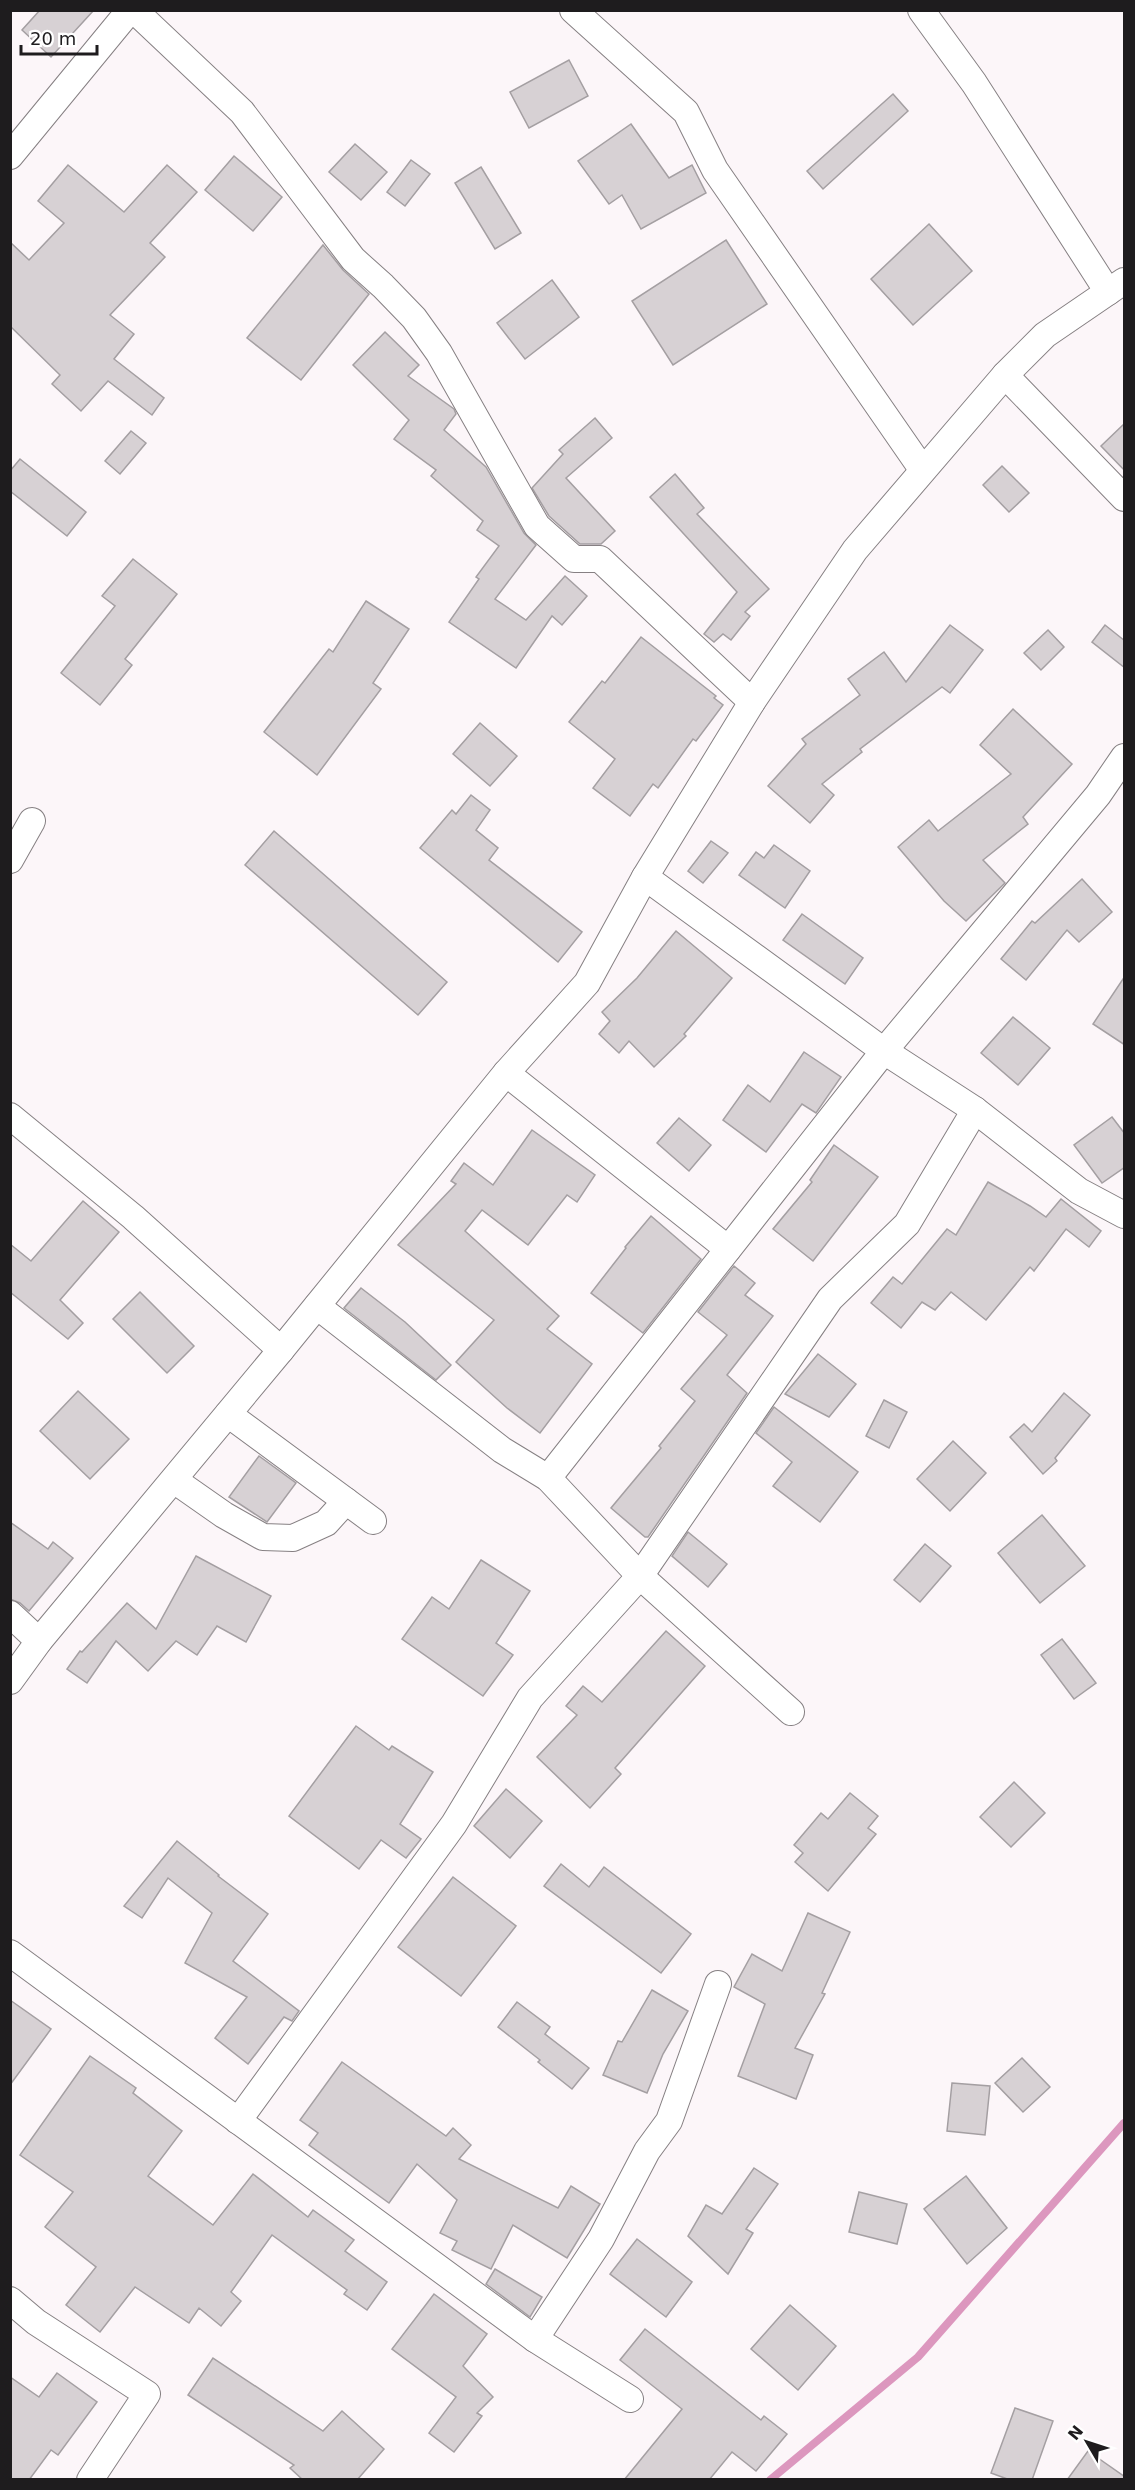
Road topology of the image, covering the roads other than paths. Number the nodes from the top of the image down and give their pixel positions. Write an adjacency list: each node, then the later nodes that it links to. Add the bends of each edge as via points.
1 (132, 10): 4 (street); 9 (street, via 242,112 353,259 414,318 439,353 537,526 574,559 600,559)
2 (573, 10): 7 (street, via 686,112 715,170)
3 (921, 10): 5 (street)
4 (10, 156)
5 (1116, 286): 6 (street, via 1045,335)
6 (1005, 375): 7 (street); 8 (street)
7 (922, 469): 9 (street, via 855,550)
8 (1125, 498)
9 (752, 702): 13 (street)
10 (1125, 757): 14 (street, via 1091,804)
11 (32, 821): 12 (street)
12 (10, 860)
13 (645, 877): 14 (street); 15 (street, via 587,983)
14 (884, 1051): 16 (street); 19 (street)
15 (506, 1073): 19 (street); 20 (street)
16 (975, 1110): 18 (street, via 1079,1191); 27 (street, via 908,1224 830,1299)
17 (10, 1116): 21 (street, via 133,1217)
18 (1125, 1215)
19 (728, 1249): 23 (street)
20 (317, 1306): 21 (street); 23 (street, via 502,1450)
21 (281, 1350): 22 (street)
22 (228, 1414): 24 (street); 25 (street)
23 (548, 1478): 27 (street)
24 (174, 1480): 25 (street, via 263,1537 293,1538 326,1523); 29 (street)
25 (346, 1501): 26 (street)
26 (373, 1521)
27 (640, 1576): 31 (street); 34 (street, via 530,1698 454,1824)
28 (10, 1614): 29 (street)
29 (39, 1641): 30 (street)
30 (10, 1681)
31 (791, 1712)
32 (11, 1954): 34 (street)
33 (718, 1984): 36 (street, via 669,2121 647,2151 601,2239)
34 (237, 2121): 36 (street)
35 (10, 2300): 38 (street, via 36,2322 147,2394)
36 (535, 2339): 37 (street)
37 (630, 2399)
38 (90, 2480)

